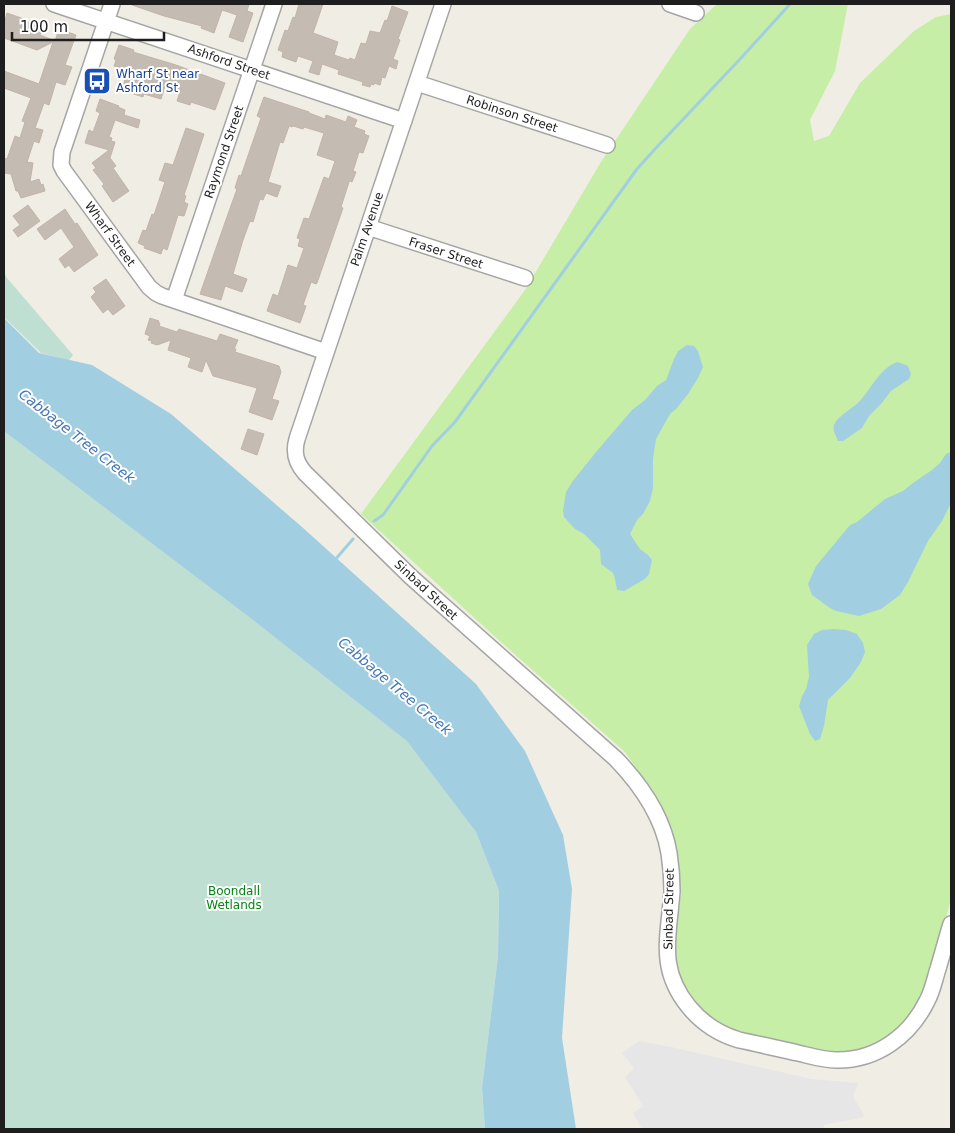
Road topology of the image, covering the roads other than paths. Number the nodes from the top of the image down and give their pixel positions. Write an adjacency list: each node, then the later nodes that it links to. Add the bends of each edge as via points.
1 (54, 4): 7 (street, Ashford Street)
2 (112, 4): 7 (street, Wharf Street)
3 (274, 4): 8 (street, Raymond Street)
4 (443, 4): 9 (street, Palm Avenue)
5 (670, 4): 6 (street)
6 (696, 13)
7 (106, 21): 8 (street, Ashford Street); 14 (street, Wharf Street, via 62,152 61,165 150,287)
8 (251, 70): 10 (street, Ashford Street); 14 (street, Raymond Street)
9 (417, 83): 10 (street, Palm Avenue); 11 (street, Robinson Street)
10 (404, 121): 12 (street, Palm Avenue)
11 (606, 145)
12 (368, 227): 13 (street, Fraser Street); 15 (street, Palm Avenue)
13 (525, 278)
14 (174, 300): 15 (street, Wharf Street)
15 (326, 352): 16 (street, Palm Avenue, via 297,439)
16 (295, 455): 17 (street, Sinbad Street, via 305,474 411,578 616,759 635,780 662,827 668,852 672,881 667,941 672,979 691,1010 709,1026 739,1040 829,1060 846,1060 877,1052 899,1039 923,1010)
17 (951, 924)

